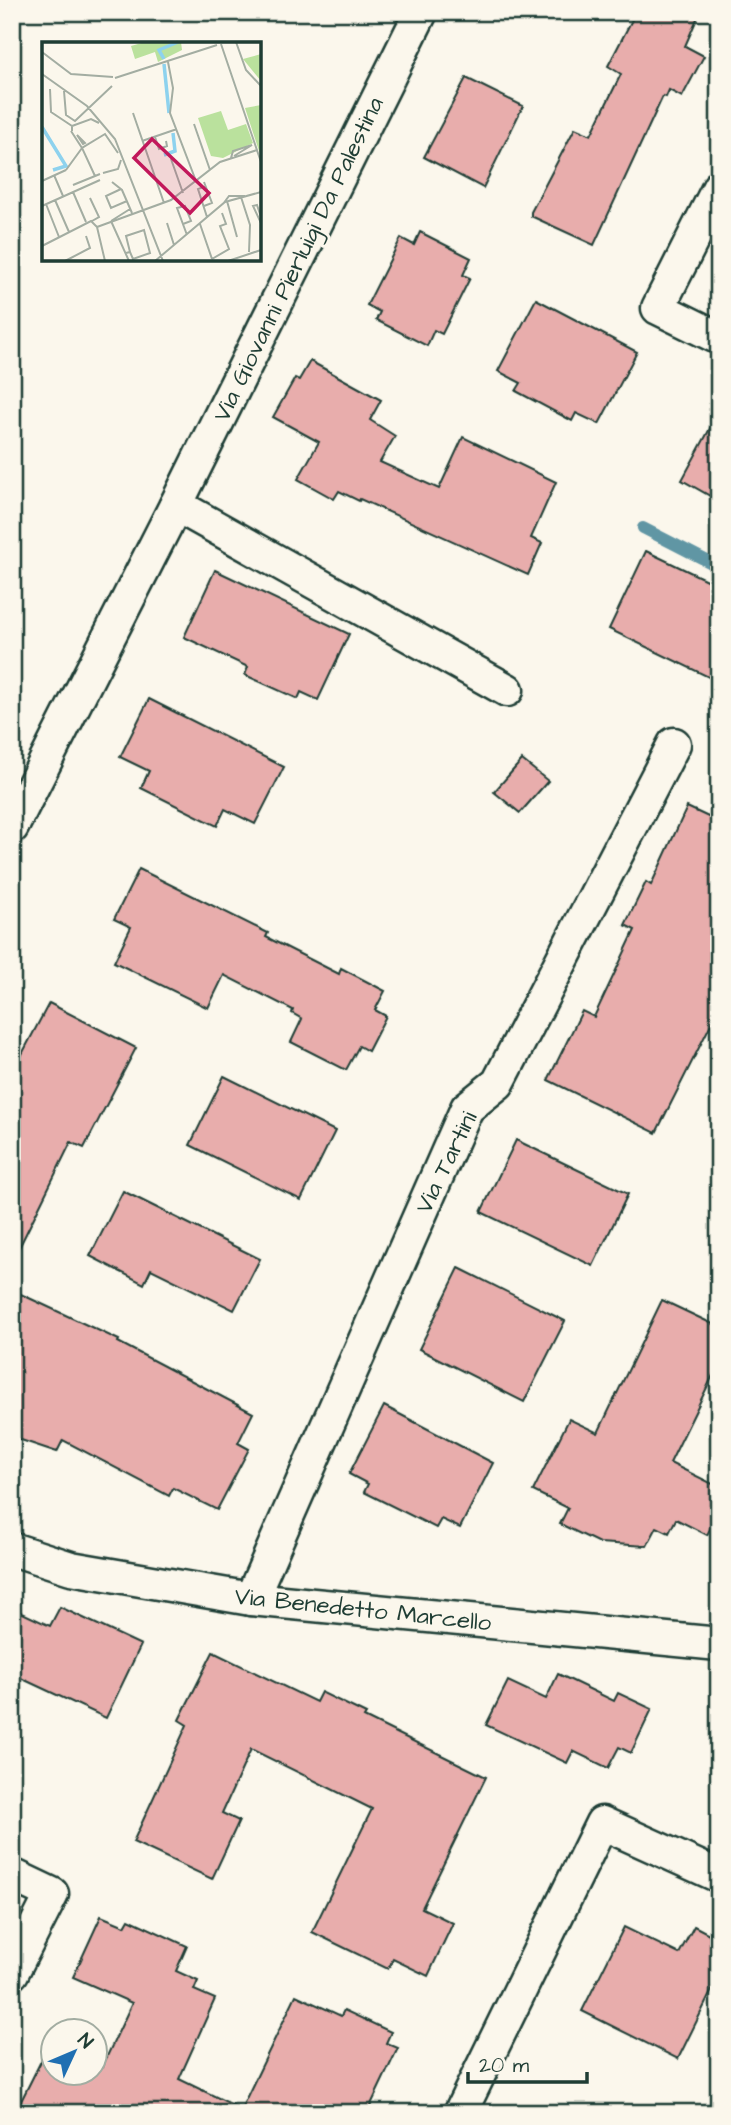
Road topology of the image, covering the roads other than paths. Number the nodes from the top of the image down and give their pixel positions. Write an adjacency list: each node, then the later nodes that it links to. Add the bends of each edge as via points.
1 (421, 12): 4 (street, Via Giovanni Pierluigi Da Palestina)
2 (719, 187): 3 (street, via 658,308)
3 (719, 338)
4 (176, 505): 5 (street); 7 (street, Via Giovanni Pierluigi Da Palestina)
5 (507, 690)
6 (674, 744): 9 (street, Via Tartini, via 498,1083 467,1108)
7 (12, 827)
8 (12, 1549): 9 (street, Via Benedetto Marcello, via 71,1568)
9 (251, 1599): 10 (street, Via Benedetto Marcello)
10 (719, 1644)
11 (12, 1875): 13 (street, via 52,1895)
12 (719, 1876): 14 (street, via 602,1823)
13 (12, 1973)
14 (460, 2113)

